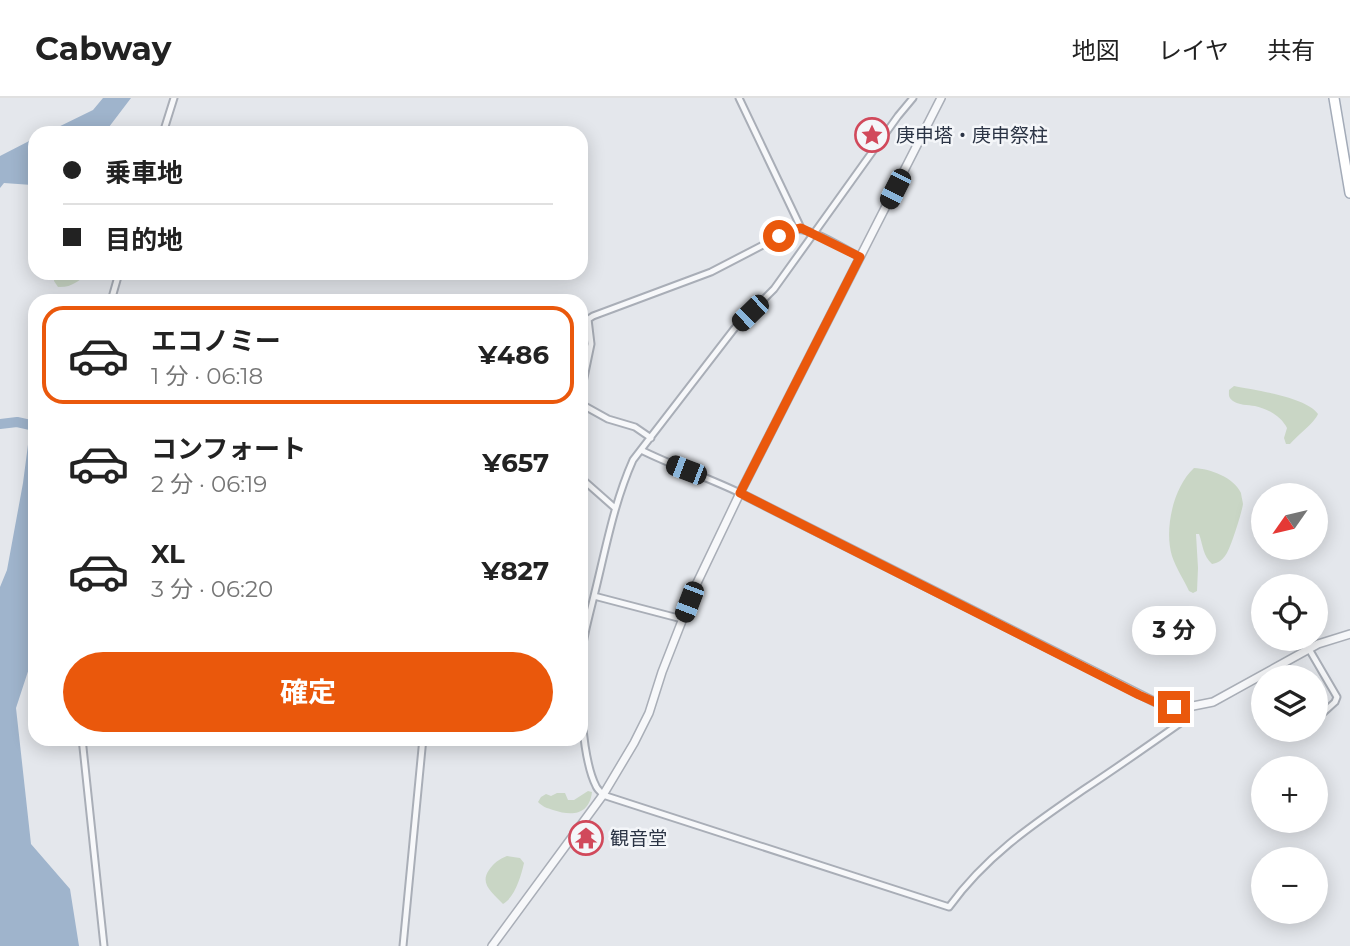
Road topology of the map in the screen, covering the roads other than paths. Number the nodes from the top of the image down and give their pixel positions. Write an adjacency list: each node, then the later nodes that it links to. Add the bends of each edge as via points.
1 (174, 98): 6 (street)
2 (738, 98): 8 (street)
3 (913, 98): 9 (street)
4 (941, 98): 10 (street)
5 (1334, 98): 7 (main road)
6 (165, 126)
7 (1350, 193)
8 (801, 228): 9 (street); 11 (street, via 711,272)
9 (814, 233): 10 (street); 14 (street, via 774,289 734,329)
10 (860, 257): 17 (street)
11 (588, 319): 12 (street, via 592,344)
12 (588, 361)
13 (588, 407): 14 (street)
14 (651, 438): 15 (street)
15 (641, 450): 17 (street); 18 (street)
16 (588, 484): 18 (street)
17 (740, 493): 21 (street); 26 (street, via 1139,695)
18 (615, 508): 19 (street)
19 (594, 596): 20 (street); 21 (street)
20 (588, 618)
21 (682, 620): 31 (street, via 649,713)
22 (1350, 634): 23 (street)
23 (1328, 641)
24 (1305, 651): 26 (street, via 1213,702)
25 (1328, 681): 27 (street, via 1337,696)
26 (1188, 707): 31 (street, via 1186,719 1002,848 949,906)
27 (1328, 707)
28 (83, 746): 32 (street)
29 (422, 746): 33 (street)
30 (585, 746): 31 (street, via 596,786)
31 (603, 795): 34 (street)
32 (104, 946)
33 (403, 946)
34 (492, 946)

